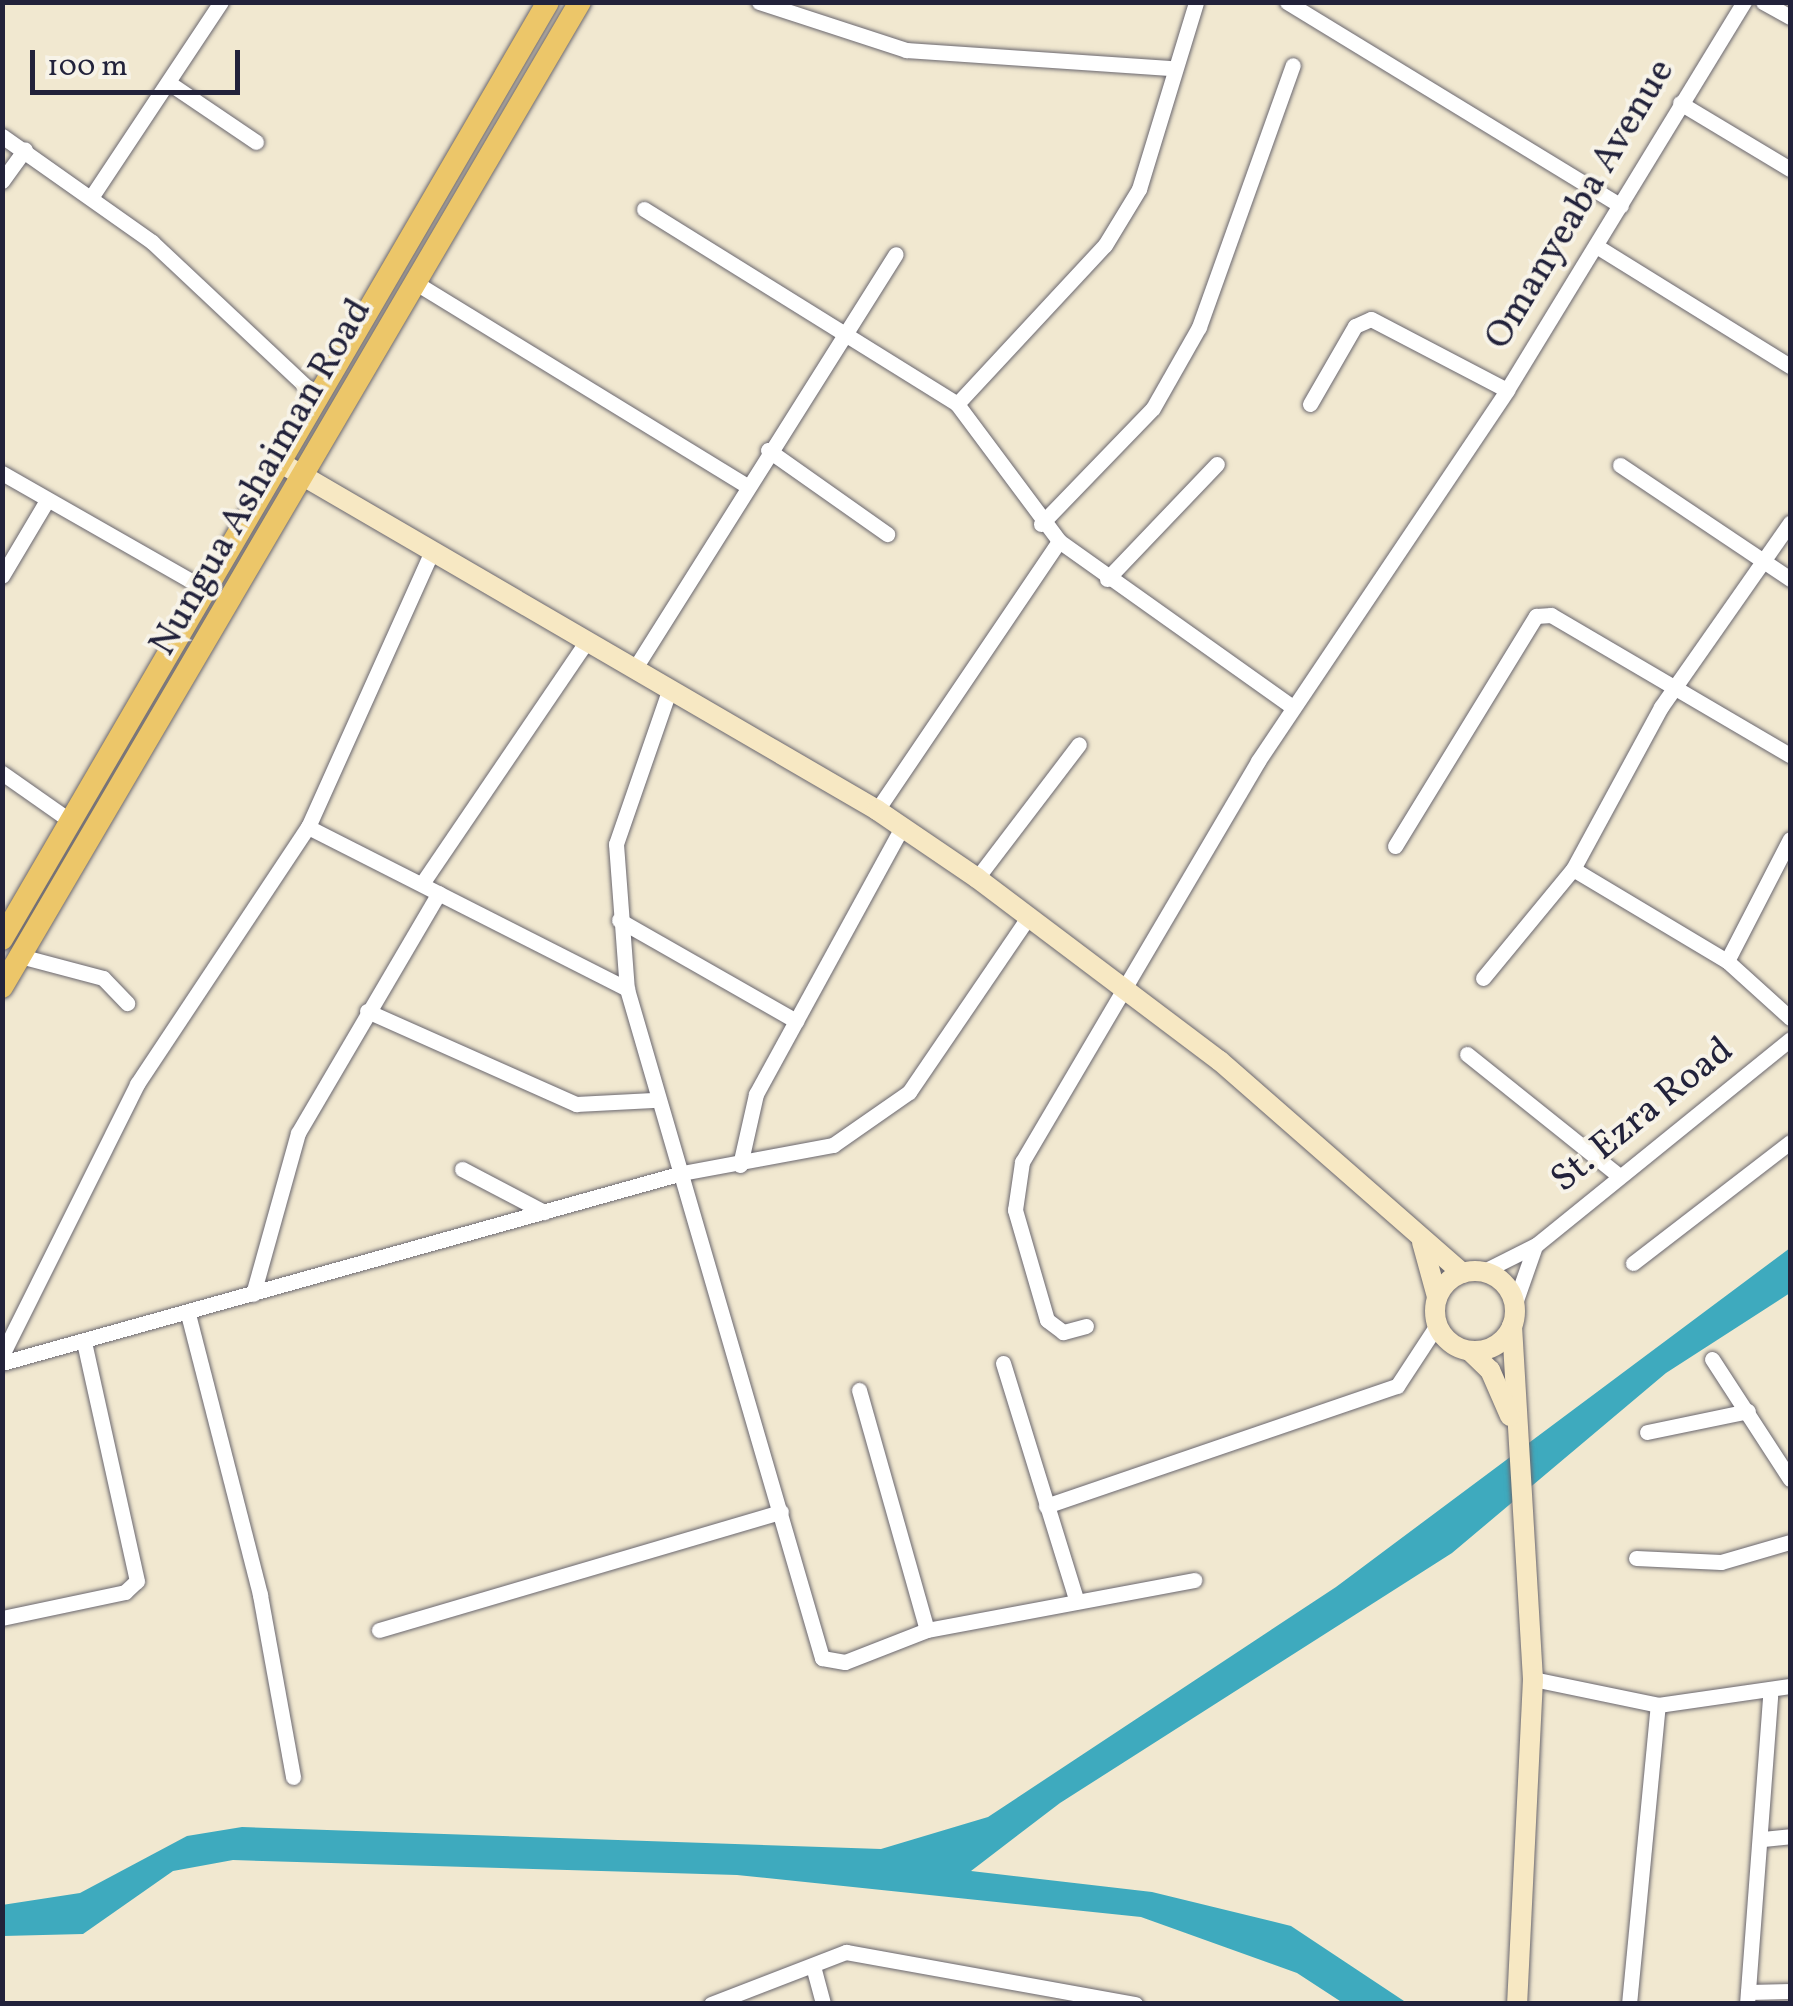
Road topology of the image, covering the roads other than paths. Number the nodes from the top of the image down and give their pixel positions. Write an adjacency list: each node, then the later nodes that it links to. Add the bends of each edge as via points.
1 (220, 2): 12 (street)
2 (580, 2): 24 (main road, Nungua Ashaiman Road)
3 (1196, 2): 11 (street)
4 (1287, 2): 20 (street)
5 (1744, 2): 13 (street, Omanyeaba Avenue)
6 (1762, 2): 9 (street)
7 (763, 3): 11 (street, via 906,50)
8 (544, 4): 28 (main road, Nungua Ashaiman Road)
9 (1790, 17)
10 (1294, 65): 40 (street, via 1198,327 1153,408)
11 (1168, 68): 29 (street, via 1160,132 1105,244)
12 (169, 82): 15 (street); 19 (street)
13 (1680, 102): 17 (street); 20 (street, Omanyeaba Avenue)
14 (2, 136): 16 (street)
15 (256, 142)
16 (24, 149): 18 (street); 19 (street)
17 (1790, 169)
18 (2, 180)
19 (92, 196): 28 (street)
20 (1621, 206): 22 (street, Omanyeaba Avenue)
21 (644, 209): 25 (street)
22 (1598, 246): 26 (street); 27 (street, Omanyeaba Avenue)
23 (896, 254): 25 (street)
24 (416, 284): 36 (main road, Nungua Ashaiman Road); 37 (street)
25 (848, 334): 29 (street); 31 (street)
26 (1790, 366)
27 (1507, 390): 30 (street, via 1372,319 1355,326); 53 (street, Omanyeaba Avenue)
28 (317, 397): 32 (main road, Nungua Ashaiman Road)
29 (957, 404): 40 (street)
30 (1310, 404)
31 (768, 450): 37 (street); 41 (street)
32 (282, 463): 36 (street); 48 (main road, Nungua Ashaiman Road)
33 (1217, 464): 46 (street)
34 (1620, 465): 44 (street)
35 (2, 473): 38 (street)
36 (308, 478): 43 (street); 70 (main road, Nungua Ashaiman Road)
37 (743, 482): 50 (street)
38 (46, 502): 45 (street); 48 (street)
39 (1790, 523): 44 (street)
40 (1041, 524): 42 (street)
41 (888, 534)
42 (1059, 541): 46 (street); 57 (street)
43 (430, 556): 49 (street); 59 (street)
44 (1762, 562): 47 (street); 51 (street)
45 (2, 576)
46 (1107, 579): 53 (street)
47 (1790, 579)
48 (207, 590): 58 (main road, Nungua Ashaiman Road)
49 (586, 642): 50 (street); 65 (street)
50 (634, 668): 52 (street)
51 (1676, 686): 55 (street); 62 (street, via 1551,615 1536,616); 63 (street)
52 (670, 688): 57 (street); 68 (street, via 620,820)
53 (1293, 707): 74 (street, Omanyeaba Avenue)
54 (1080, 744): 64 (street)
55 (1790, 755)
56 (2, 773): 58 (street)
57 (877, 810): 60 (street)
58 (72, 822): 69 (main road, Nungua Ashaiman Road)
59 (308, 826): 65 (street); 101 (street, via 137,1084)
60 (902, 827): 64 (street); 79 (street)
61 (1790, 839): 71 (street)
62 (1395, 846)
63 (1573, 870): 71 (street); 72 (street)
64 (977, 878): 67 (street)
65 (422, 882): 66 (street)
66 (439, 893): 75 (street); 77 (street)
67 (1029, 916): 74 (street); 84 (street, via 909,1092 832,1145)
68 (620, 920): 75 (street); 79 (street)
69 (2, 939)
70 (20, 956): 73 (main road, Nungua Ashaiman Road); 76 (street, via 103,978)
71 (1727, 961): 78 (street)
72 (1483, 978)
73 (2, 987)
74 (1128, 987): 89 (street); 98 (street, Omanyeaba Avenue, via 1012,1190 1047,1320 1063,1332)
75 (628, 989): 82 (street)
76 (128, 1003)
77 (366, 1011): 82 (street, via 576,1104); 93 (street, via 281,1173)
78 (1790, 1018)
79 (796, 1020): 84 (street, via 756,1094)
80 (1790, 1039): 87 (street, St. Ezra Road)
81 (1467, 1054): 87 (street)
82 (653, 1100): 86 (street)
83 (1790, 1142): 91 (street)
84 (740, 1164): 86 (street)
85 (462, 1169): 88 (street)
86 (682, 1173): 88 (street); 111 (street)
87 (1618, 1174): 90 (street, St. Ezra Road)
88 (544, 1212): 93 (street)
89 (1422, 1242): 92 (street); 94 (street)
90 (1536, 1245): 92 (street); 96 (street)
91 (1633, 1264)
92 (1472, 1272): 94 (street); 96 (street, via 1504,1284)
93 (253, 1294): 95 (street)
94 (1437, 1297): 97 (street)
95 (188, 1314): 99 (street); 123 (street, via 260,1595)
96 (1513, 1316): 100 (street, via 1495,1346); 107 (street)
97 (1437, 1325): 100 (street); 110 (street, via 1397,1386)
98 (1086, 1326)
99 (85, 1346): 103 (street); 116 (street, via 137,1581 124,1592)
100 (1470, 1351): 107 (street, via 1490,1370)
101 (2, 1355)
102 (1712, 1358): 106 (street)
103 (2, 1363)
104 (1003, 1364): 110 (street)
105 (859, 1390): 118 (street)
106 (1748, 1411): 108 (street); 109 (street)
107 (1512, 1420): 119 (street)
108 (1647, 1432)
109 (1790, 1479)
110 (1046, 1506): 115 (street)
111 (781, 1512): 117 (street); 118 (street, via 822,1658 844,1662)
112 (1790, 1542): 113 (street, via 1721,1562)
113 (1636, 1558)
114 (1194, 1580): 115 (street)
115 (1076, 1599): 118 (street)
116 (2, 1618)
117 (379, 1630)
118 (928, 1630)
119 (1533, 1679): 122 (street); 129 (street)
120 (1790, 1686): 121 (street)
121 (1770, 1696): 122 (street); 125 (street)
122 (1658, 1705): 133 (street)
123 (293, 1778)
124 (1790, 1836): 125 (street)
125 (1763, 1839): 128 (street)
126 (813, 1966): 130 (street); 131 (street); 132 (street, via 830,1954 885,1954)
127 (1790, 1991): 128 (street)
128 (1747, 1998)
129 (1518, 2003)
130 (711, 2004)
131 (823, 2004)
132 (1135, 2004)
133 (1629, 2004)

